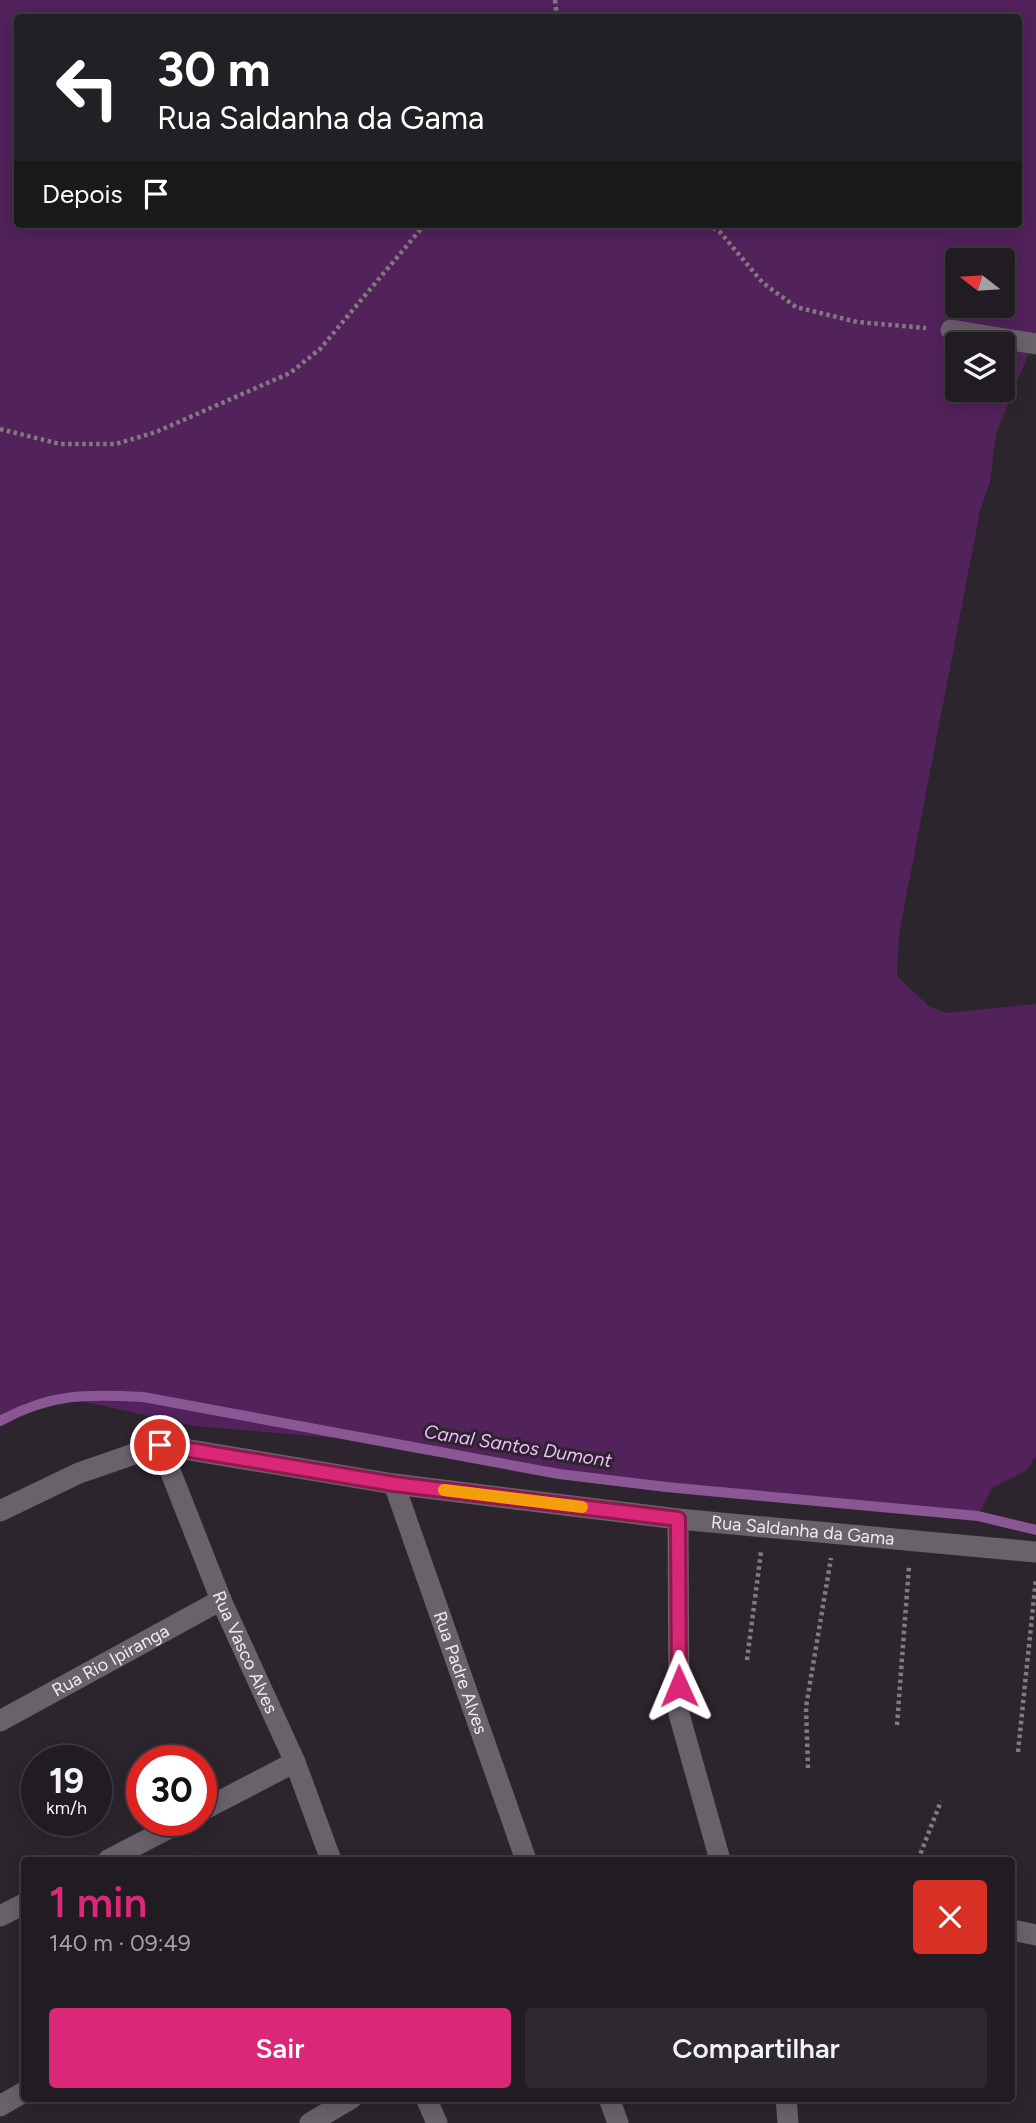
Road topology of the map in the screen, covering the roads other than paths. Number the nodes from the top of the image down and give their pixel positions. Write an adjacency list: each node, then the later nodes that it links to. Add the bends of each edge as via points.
1 (951, 330): 2 (street)
2 (1036, 344)
3 (160, 1445): 4 (street, Rua Saldanha da Gama); 5 (street, Rua Saldanha da Gama, via 79,1473); 8 (street, Rua Vasco Alves)
4 (394, 1484): 6 (street, Rua Saldanha da Gama); 15 (street, Rua Padre Alves)
5 (0, 1511)
6 (678, 1519): 7 (street, Rua Saldanha da Gama); 16 (street, via 679,1714)
7 (1036, 1552)
8 (221, 1600): 9 (street, Rua Rio Ipiranga); 10 (street, Rua Vasco Alves)
9 (0, 1721)
10 (295, 1762): 11 (street); 14 (street, Rua Vasco Alves)
11 (217, 1803)
12 (154, 1836): 13 (street)
13 (114, 1857)
14 (330, 1857)
15 (525, 1857)
16 (719, 1857)
17 (21, 1906): 18 (street)
18 (0, 1916)
19 (1015, 1931): 20 (street)
20 (1036, 1935)
21 (21, 2094): 26 (street)
22 (345, 2102): 27 (street)
23 (428, 2102): 28 (street)
24 (610, 2102): 29 (street)
25 (786, 2102): 30 (street)
26 (0, 2106)
27 (310, 2123)
28 (437, 2123)
29 (618, 2123)
30 (788, 2123)

